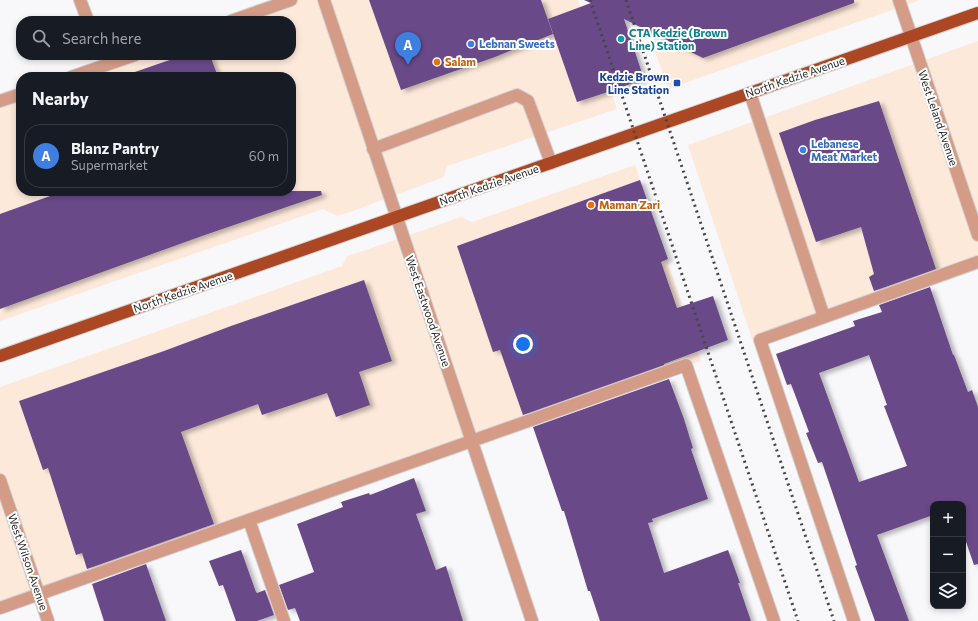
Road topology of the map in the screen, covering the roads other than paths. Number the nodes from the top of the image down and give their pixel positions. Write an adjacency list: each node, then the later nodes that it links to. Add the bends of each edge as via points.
1 (80, 0): 6 (street)
2 (291, 0): 7 (street)
3 (324, 0): 14 (street, West Eastwood Avenue)
4 (899, 0): 8 (street, West Leland Avenue)
5 (978, 13): 8 (main road, North Kedzie Avenue)
6 (86, 16)
7 (245, 16)
8 (911, 36): 11 (main road, North Kedzie Avenue); 17 (street, West Leland Avenue)
9 (101, 61): 10 (street)
10 (81, 72)
11 (750, 93): 15 (main road, North Kedzie Avenue); 19 (street)
12 (16, 96): 13 (street)
13 (0, 101)
14 (374, 149): 15 (street, via 518,95 528,101); 16 (street, West Eastwood Avenue)
15 (551, 163): 16 (main road, North Kedzie Avenue)
16 (396, 217): 20 (main road, North Kedzie Avenue); 21 (street, West Eastwood Avenue)
17 (978, 235)
18 (978, 262): 19 (street)
19 (824, 317): 30 (street, via 760,340)
20 (0, 356)
21 (472, 441): 23 (street); 28 (street, West Eastwood Avenue); 29 (street, via 686,365)
22 (0, 480): 24 (street, West Wilson Avenue)
23 (249, 520): 24 (street); 27 (street)
24 (39, 594): 25 (street); 26 (street, West Wilson Avenue)
25 (0, 608)
26 (48, 621)
27 (284, 621)
28 (532, 621)
29 (774, 621)
30 (854, 621)

